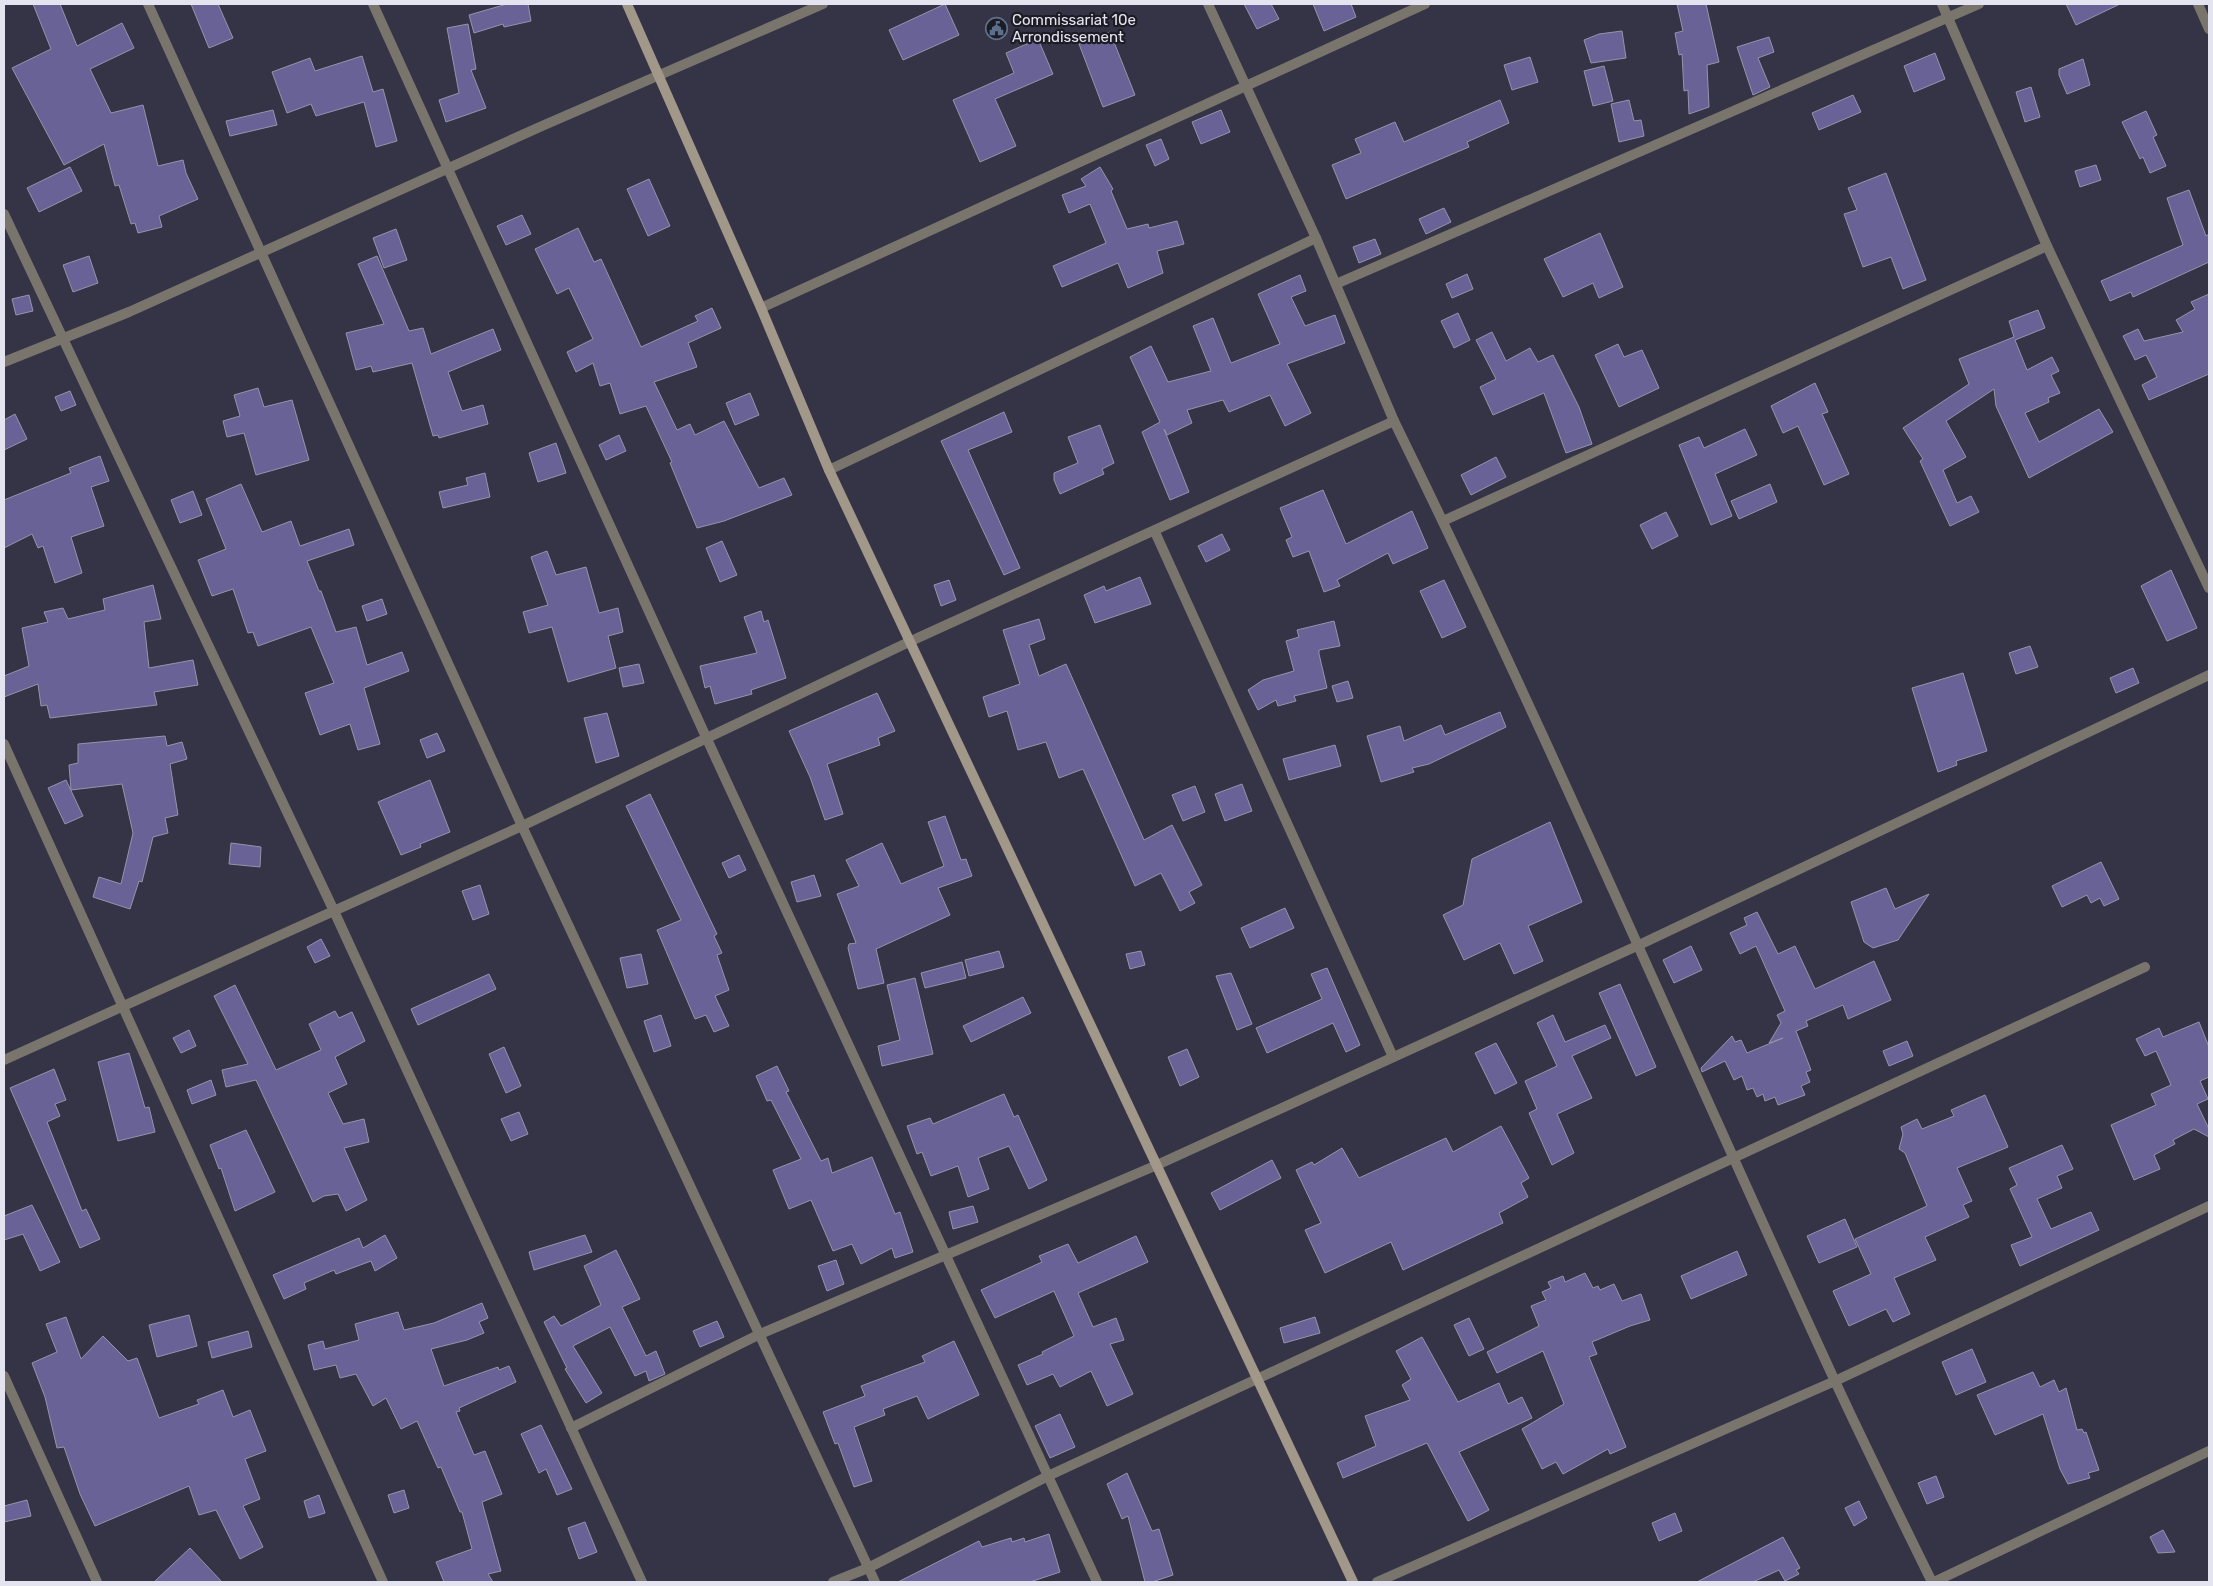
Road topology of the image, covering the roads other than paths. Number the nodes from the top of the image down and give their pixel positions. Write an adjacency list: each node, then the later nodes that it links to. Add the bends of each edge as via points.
1 (148, 4): 18 (street)
2 (373, 4): 14 (street)
3 (627, 4): 12 (street)
4 (824, 4): 12 (street)
5 (1208, 4): 13 (street)
6 (1425, 4): 13 (street)
7 (1942, 4): 10 (street)
8 (1979, 4): 10 (street)
9 (2198, 4): 11 (street)
10 (1948, 18): 17 (street); 19 (street)
11 (2209, 29)
12 (660, 74): 14 (street); 20 (street)
13 (1245, 86): 16 (street); 20 (street)
14 (448, 169): 18 (street); 30 (street)
15 (4, 214): 21 (street)
16 (1316, 238): 19 (street); 24 (street)
17 (2048, 246): 25 (street); 27 (street)
18 (261, 252): 21 (street); 32 (street)
19 (1336, 284): 23 (street)
20 (762, 308): 24 (street)
21 (62, 339): 22 (street); 33 (street)
22 (4, 362)
23 (1394, 421): 25 (street); 26 (street)
24 (829, 470): 28 (street)
25 (1444, 521): 34 (street)
26 (1155, 532): 28 (street); 37 (street)
27 (2209, 588)
28 (911, 642): 30 (street); 40 (street)
29 (2209, 675): 34 (street)
30 (706, 737): 32 (street); 42 (street)
31 (4, 744): 36 (street)
32 (522, 826): 33 (street); 43 (street)
33 (334, 911): 36 (street); 47 (street)
34 (1639, 945): 37 (street); 39 (street)
35 (2146, 967): 39 (street)
36 (124, 1006): 38 (street); 52 (street)
37 (1393, 1057): 40 (street)
38 (4, 1060)
39 (1735, 1159): 45 (street); 46 (street)
40 (1156, 1165): 42 (street); 45 (street)
41 (2209, 1206): 46 (street)
42 (945, 1254): 43 (street); 49 (street)
43 (758, 1335): 47 (street); 50 (street)
44 (4, 1376): 51 (street)
45 (1259, 1379): 49 (street); 57 (street)
46 (1835, 1381): 58 (street); 59 (street)
47 (570, 1428): 53 (street)
48 (2209, 1452): 59 (street)
49 (1048, 1476): 50 (street); 56 (street)
50 (868, 1568): 54 (street); 55 (street)
51 (97, 1582)
52 (383, 1582)
53 (642, 1582)
54 (833, 1582)
55 (875, 1582)
56 (1097, 1582)
57 (1353, 1582)
58 (1377, 1582)
59 (1933, 1582)

